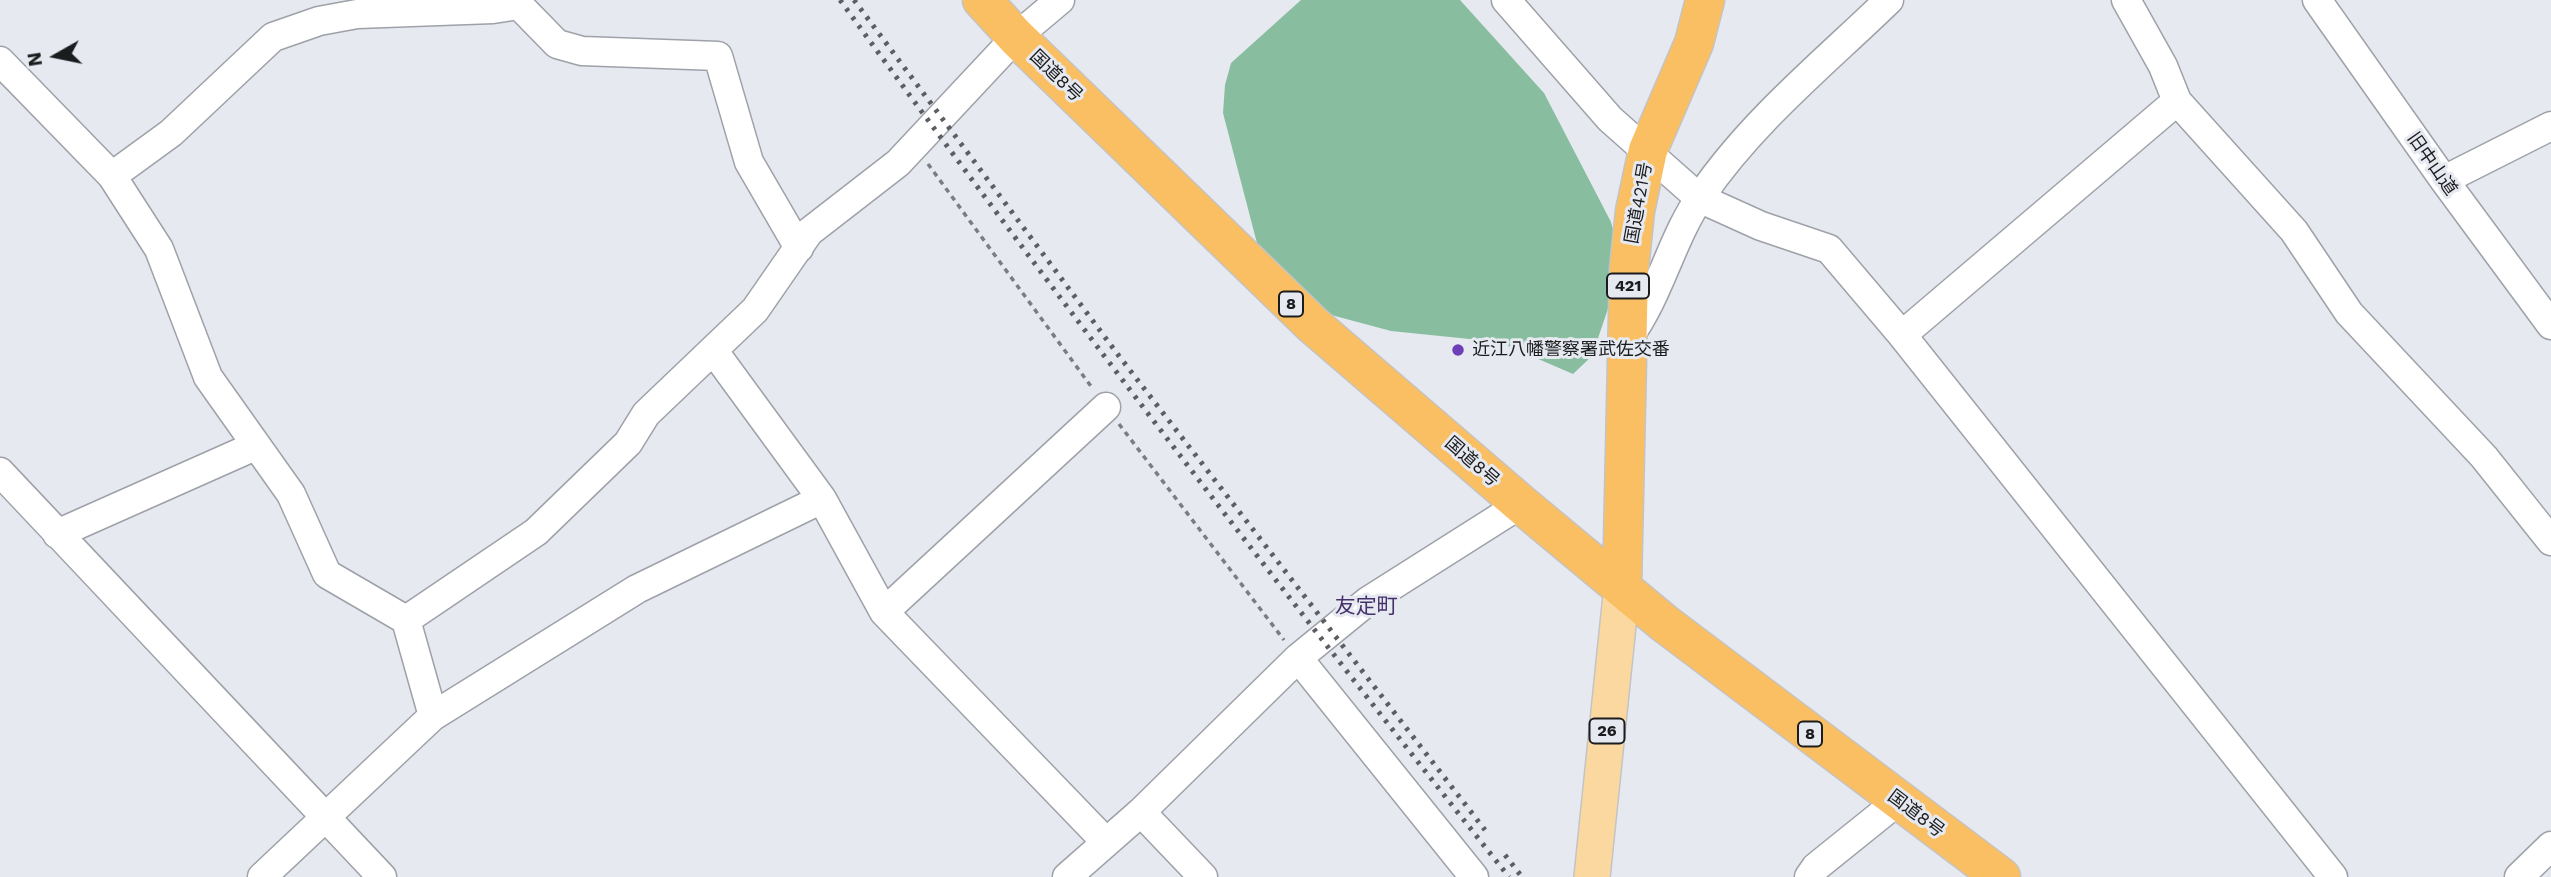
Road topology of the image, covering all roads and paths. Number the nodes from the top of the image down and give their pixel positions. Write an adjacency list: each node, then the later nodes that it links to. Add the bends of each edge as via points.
1 (982, 0): 9 (highway, 国道8号 / 8)
2 (1060, 0): 9 (street)
3 (1506, 0): 13 (street, via 1610,119)
4 (1705, 0): 13 (highway, 国道421号 / 421, via 1694,43)
5 (1889, 0): 16 (street, via 1748,134)
6 (2126, 0): 11 (street, via 2163,66)
7 (2317, 0): 15 (street, 旧中山道)
8 (517, 2): 14 (street, via 493,9 357,14 273,37 171,133); 17 (street, via 557,44 582,51 718,56 749,162)
9 (1016, 37): 17 (street, via 898,163 809,232); 26 (highway, 国道8号 / 8, via 1314,326)
10 (0, 61): 14 (street)
11 (2176, 101): 19 (street); 28 (street, via 2294,231 2349,313 2484,457)
12 (2551, 127): 15 (street)
13 (1648, 150): 16 (street); 20 (highway, 国道421号 / 421, via 1634,223)
14 (112, 176): 23 (street, via 159,249 208,377)
15 (2444, 180): 18 (street, 旧中山道)
16 (1699, 198): 19 (street, via 1829,249); 20 (street, via 1643,318)
17 (799, 248): 21 (street, via 755,310)
18 (2551, 325)
19 (1902, 335): 47 (street)
20 (1626, 340): 29 (highway, 国道421号 / 421)
21 (713, 350): 25 (street); 31 (street, via 646,414 628,443 536,532)
22 (1106, 407): 30 (street)
23 (256, 446): 27 (street); 31 (street, via 291,494 327,574)
24 (0, 472): 27 (street)
25 (822, 499): 30 (street); 33 (street, via 637,589)
26 (1521, 504): 29 (highway, 国道8号 / 8); 32 (street, via 1368,601)
27 (57, 534): 36 (street)
28 (2551, 541)
29 (1622, 586): 34 (highway, 国道8号 / 8); 39 (main road, 26)
30 (884, 612): 37 (street)
31 (406, 620): 33 (street)
32 (1298, 659): 35 (street); 44 (street)
33 (433, 716): 36 (street)
34 (1898, 801): 45 (street); 46 (highway, 国道8号 / 8)
35 (1141, 812): 37 (street); 43 (street)
36 (325, 815): 40 (street); 41 (street)
37 (1105, 841): 42 (street)
38 (2551, 846): 48 (street)
39 (1598, 871)
40 (262, 877)
41 (382, 877)
42 (1067, 877)
43 (1203, 877)
44 (1474, 877)
45 (1809, 877)
46 (2001, 877)
47 (2333, 877)
48 (2519, 877)

